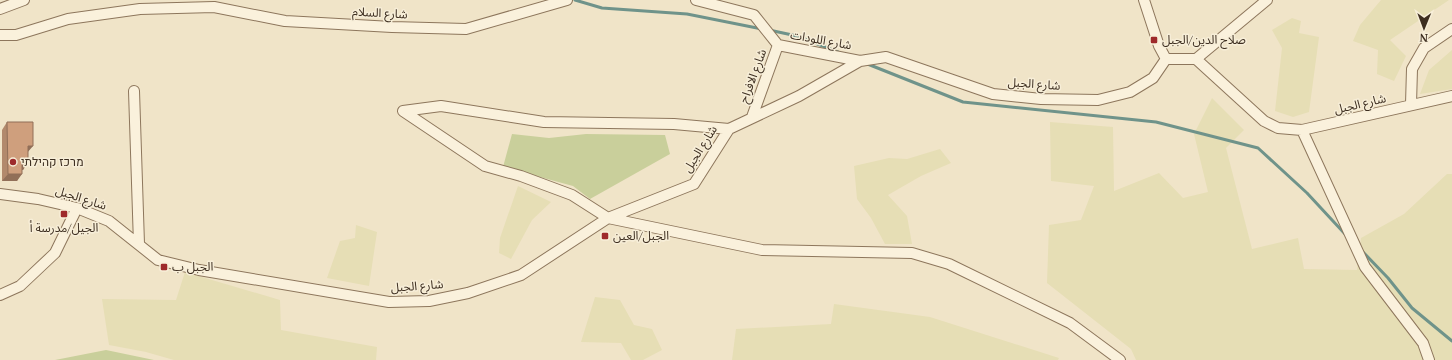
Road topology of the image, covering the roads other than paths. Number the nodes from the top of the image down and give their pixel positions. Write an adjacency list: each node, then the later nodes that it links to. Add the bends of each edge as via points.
1 (24, 0): 6 (street)
2 (568, 0): 8 (street, شارع السلام, via 466,29 285,21 214,7 140,9 68,19 16,35)
3 (696, 0): 9 (street, شارع الافراح, via 754,15)
4 (1144, 0): 11 (street)
5 (1267, 0): 10 (street)
6 (0, 9)
7 (1452, 29): 15 (street, via 1424,48 1412,69)
8 (0, 35)
9 (778, 45): 12 (street, شارع اللودات); 16 (street, شارع الافراح)
10 (1196, 59): 11 (street); 18 (street, شارع الجبل, via 1264,121 1278,128)
11 (1166, 60): 12 (street, شارع الجبل, via 1153,78 1130,92 1098,100 1041,99 993,94 886,58)
12 (860, 61): 16 (street, شارع الجبل, via 799,96)
13 (134, 91): 22 (street)
14 (1452, 96): 15 (street, شارع الجبل)
15 (1411, 104): 18 (street, شارع الجبل)
16 (752, 117): 17 (street, شارع الجبل)
17 (729, 129): 21 (street, شارع الجبل, via 694,184); 21 (street, via 674,124 544,122 441,106 403,111 485,166 572,195)
18 (1302, 130): 25 (street, via 1365,267 1423,343)
19 (0, 194): 20 (street, شارع الجبل)
20 (77, 208): 22 (street, شارع الجبل, via 109,221); 23 (street, via 55,253 20,286)
21 (608, 218): 22 (street, شارع الجبل, via 521,275 468,293 429,301 389,302 199,270 158,260); 24 (street, via 762,250 912,253 949,264 1070,323)
22 (139, 244)
23 (0, 295)
24 (1120, 360)
25 (1429, 360)

